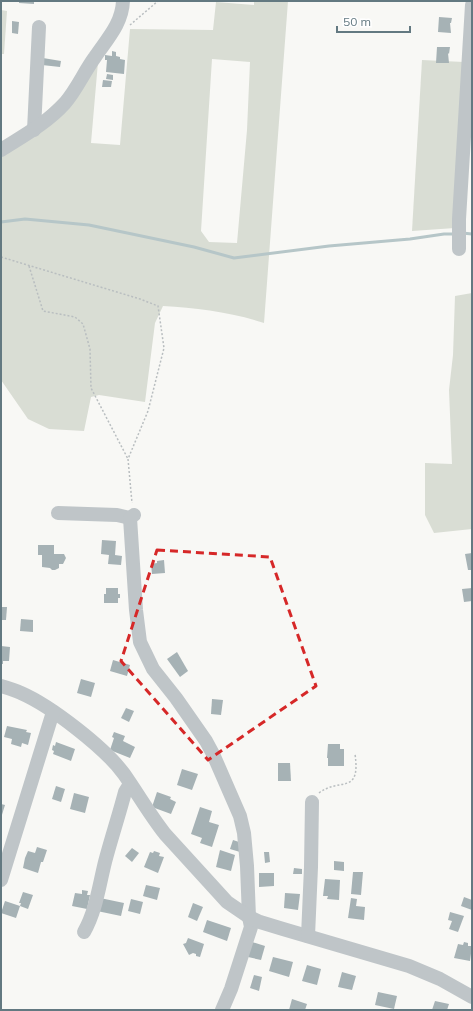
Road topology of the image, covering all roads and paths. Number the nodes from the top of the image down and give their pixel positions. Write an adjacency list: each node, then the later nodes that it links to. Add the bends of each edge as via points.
1 (124, 1): 8 (street, via 123,12 114,30 78,84 64,104)
2 (158, 1): 5 (path)
3 (466, 1): 7 (street)
4 (472, 5): 10 (street, via 459,211)
5 (130, 25)
6 (39, 27): 8 (street)
7 (461, 61)
8 (34, 130): 9 (street)
9 (1, 150)
10 (459, 249)
11 (1, 257): 12 (path)
12 (29, 266): 13 (path, via 43,311 75,316 83,324 90,349 91,388); 13 (path, via 158,306 164,348 148,411)
13 (128, 459): 15 (path)
14 (58, 513): 15 (street)
15 (132, 516): 22 (street, via 140,642 153,669 206,741 240,816 247,866)
16 (1, 686): 17 (street, via 21,693)
17 (53, 712): 19 (street, via 110,758); 21 (street)
18 (355, 754): 20 (path, via 356,766 349,783 326,788 316,795)
19 (130, 784): 22 (street, via 156,823 178,849 227,902); 23 (street, via 125,792 94,908)
20 (312, 802): 24 (street)
21 (1, 880)
22 (249, 916): 24 (street, via 260,922); 26 (street, via 251,927)
23 (84, 932)
24 (308, 936): 25 (street, via 409,966 440,979)
25 (472, 997)
26 (222, 1010)

